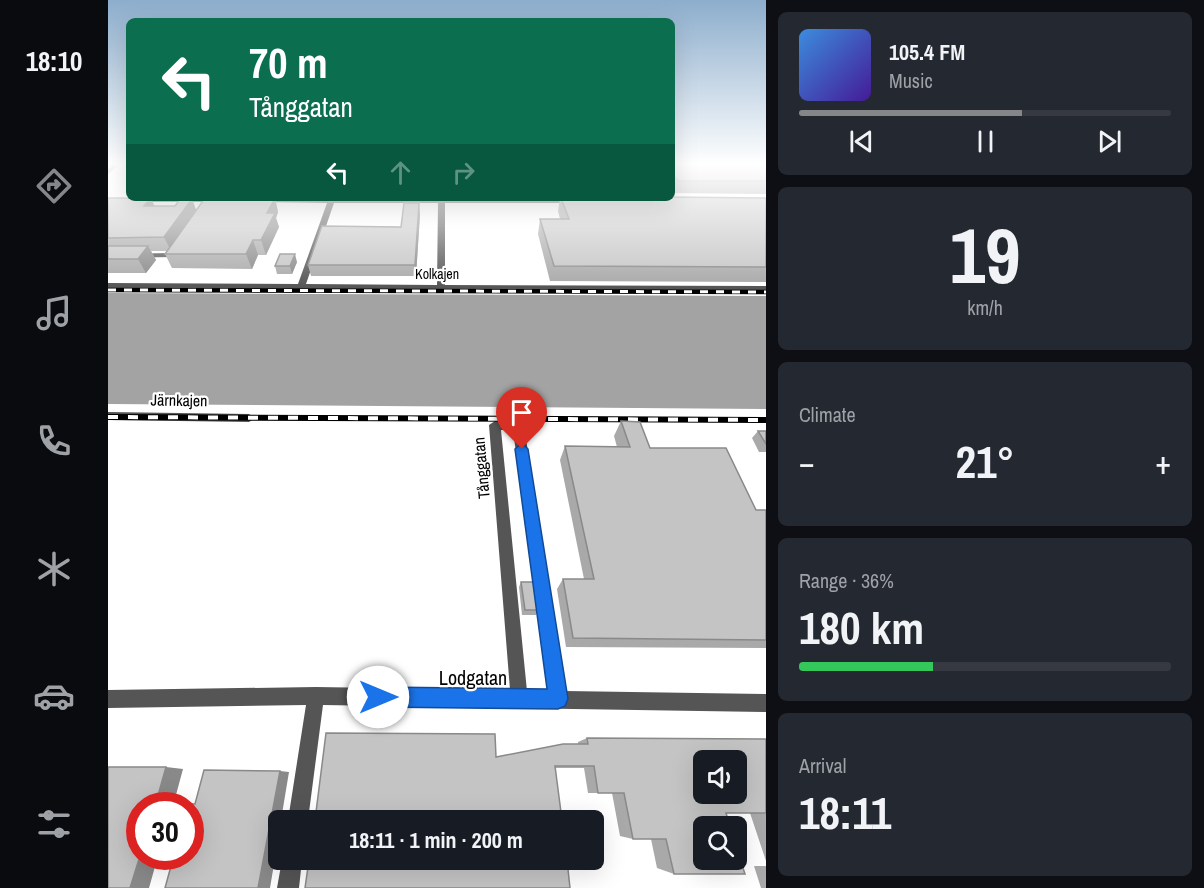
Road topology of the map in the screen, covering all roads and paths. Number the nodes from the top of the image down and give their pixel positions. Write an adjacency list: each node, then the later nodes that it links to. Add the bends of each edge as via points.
1 (209, 204): 4 (street)
2 (330, 204): 8 (street)
3 (442, 204): 9 (street)
4 (206, 209)
5 (181, 246): 6 (street, via 174,255)
6 (108, 256)
7 (108, 286): 8 (street, Kolkajen)
8 (301, 286): 9 (street, Kolkajen)
9 (441, 287): 10 (street, Kolkajen)
10 (766, 288)
11 (108, 416): 12 (street, Järnkajen)
12 (249, 418)
13 (316, 696): 14 (street, Lodgatan); 15 (street, Lodgatan); 18 (street)
14 (519, 698): 16 (street, Lodgatan); 16 (street, Tånggatan, via 495,425 518,426)
15 (108, 699)
16 (558, 699): 17 (street, Lodgatan)
17 (766, 703)
18 (299, 810)
19 (291, 870): 20 (street)
20 (288, 888)

